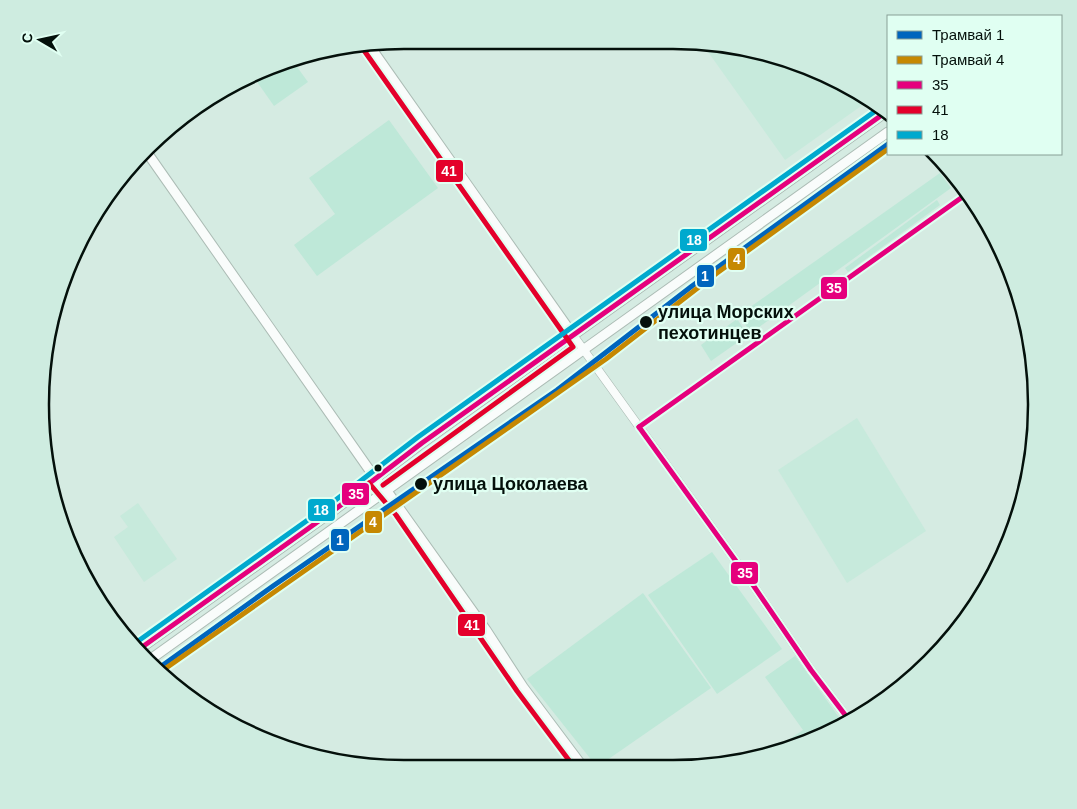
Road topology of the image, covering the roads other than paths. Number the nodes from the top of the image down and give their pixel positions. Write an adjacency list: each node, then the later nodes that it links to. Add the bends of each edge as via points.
1 (373, 51): 5 (street)
2 (880, 116): 5 (street)
3 (887, 133): 6 (street)
4 (150, 156): 7 (street)
5 (573, 335): 6 (street); 7 (street)
6 (583, 349): 8 (street); 11 (street)
7 (375, 478): 8 (street); 9 (street)
8 (387, 491): 10 (street); 12 (street, via 486,630 523,688)
9 (144, 646)
10 (154, 657)
11 (846, 715)
12 (578, 760)

